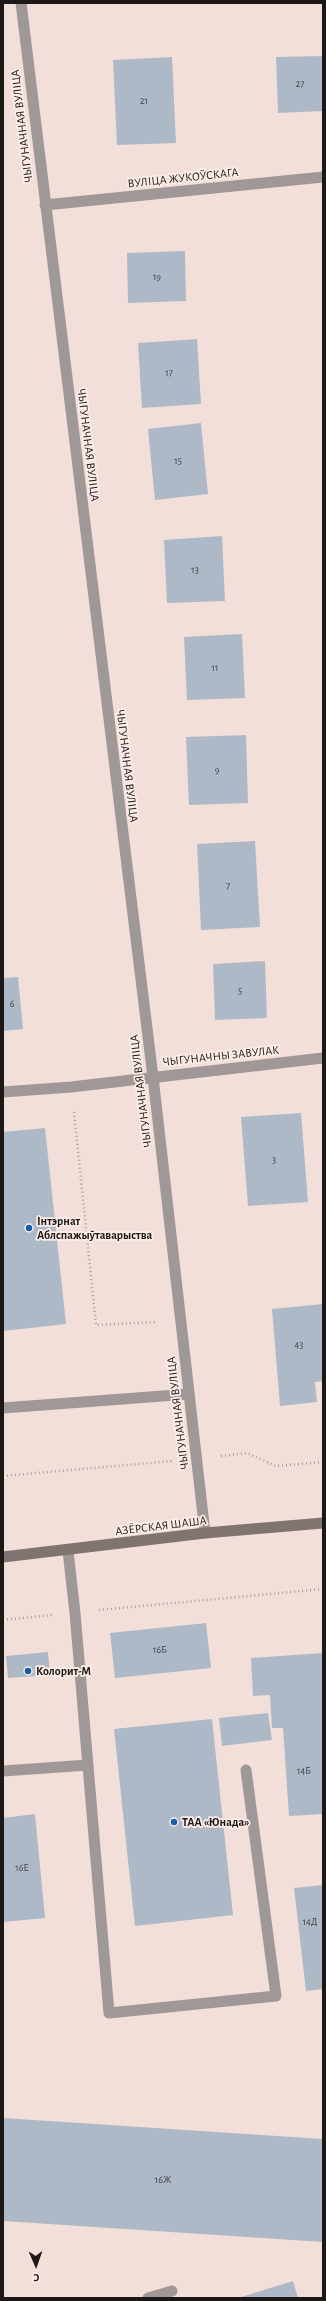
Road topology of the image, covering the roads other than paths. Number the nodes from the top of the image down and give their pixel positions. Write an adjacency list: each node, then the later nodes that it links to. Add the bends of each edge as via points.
1 (21, 3): 3 (street, ЧЫГУНАЧНАЯ ВУЛІЦА)
2 (323, 177): 3 (street, ВУЛІЦА ЖУКОЎСКАГА)
3 (45, 205): 5 (street, ЧЫГУНАЧНАЯ ВУЛІЦА)
4 (323, 1058): 5 (street, ЧЫГУНАЧНЫ ЗАВУЛАК)
5 (153, 1077): 6 (street, ЧЫГУНАЧНЫ ЗАВУЛАК); 7 (street, ЧЫГУНАЧНАЯ ВУЛІЦА)
6 (3, 1092)
7 (189, 1394): 8 (street); 10 (street, ЧЫГУНАЧНАЯ ВУЛІЦА)
8 (3, 1408)
9 (323, 1523): 10 (main road, АЗЁРСКАЯ ШАША)
10 (205, 1534): 11 (main road, АЗЁРСКАЯ ШАША)
11 (68, 1551): 12 (main road, АЗЁРСКАЯ ШАША); 13 (street)
12 (3, 1557)
13 (88, 1765): 14 (street, via 109,2013 276,1996); 15 (street)
14 (246, 1770)
15 (3, 1771)
16 (172, 2291): 17 (street)
17 (148, 2298)

